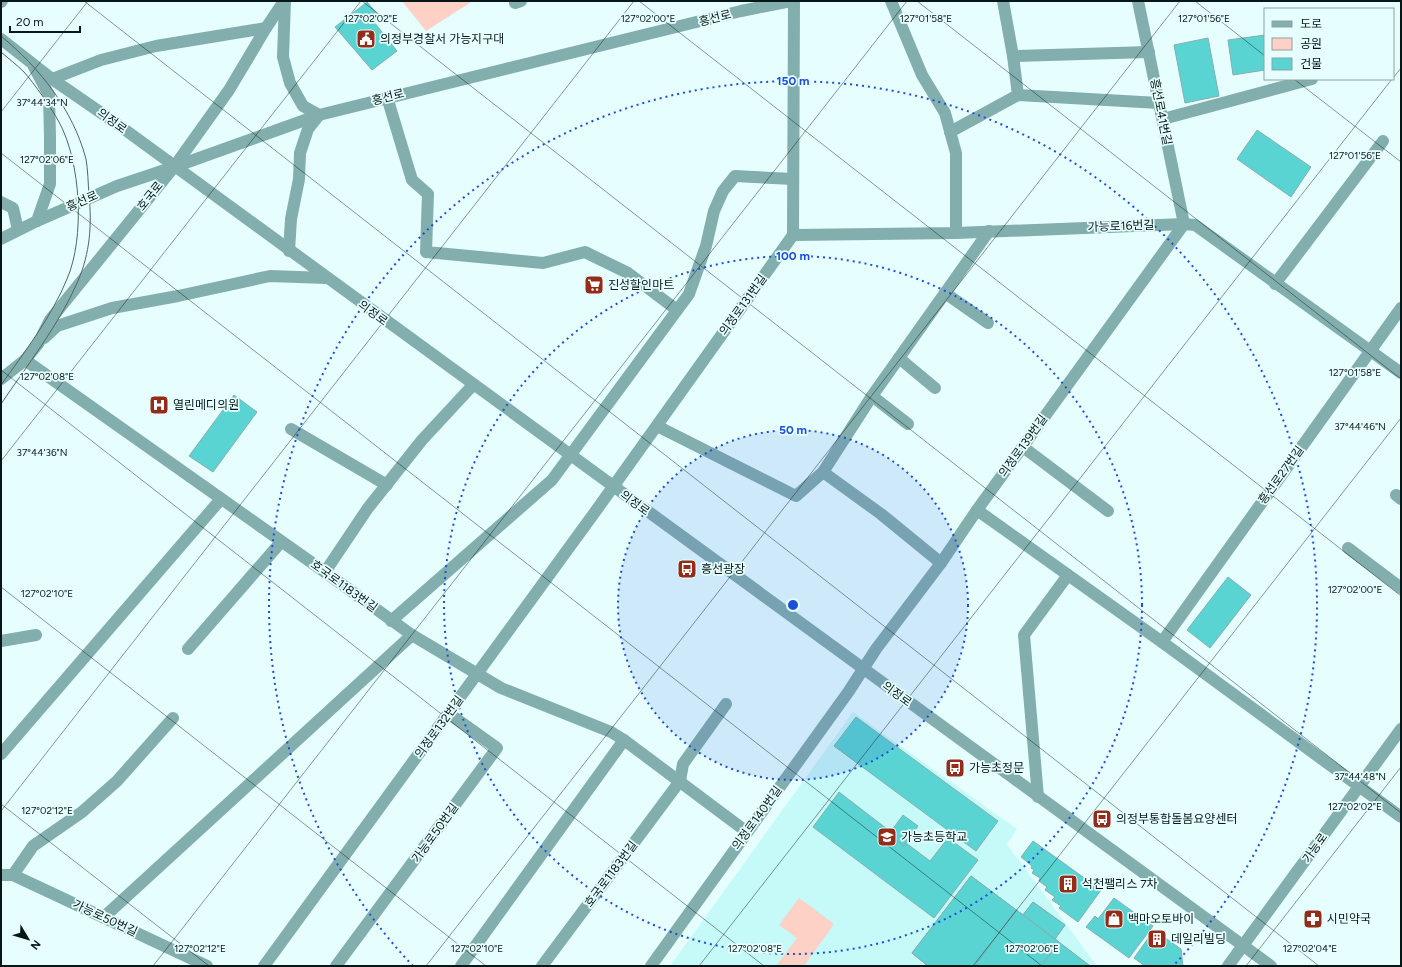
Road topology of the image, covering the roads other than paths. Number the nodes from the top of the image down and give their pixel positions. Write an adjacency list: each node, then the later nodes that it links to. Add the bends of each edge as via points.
1 (285, 1): 7 (street, 호국로); 17 (street, via 283,57 290,82 302,106)
2 (791, 1): 15 (street, 흥선로)
3 (794, 1): 22 (street)
4 (891, 1): 19 (street, via 922,75 945,112)
5 (1003, 1): 10 (street)
6 (1138, 1): 9 (street, 흥선로41번길)
7 (266, 28): 12 (street, via 156,46 101,60); 21 (street, 호국로, via 229,90)
8 (1, 39): 11 (street, 의정로)
9 (1149, 52): 10 (street); 16 (street, 흥선로41번길)
10 (1013, 56): 14 (street)
11 (31, 62): 12 (street, 의정로); 24 (street, via 49,94 50,184)
12 (52, 79): 21 (street, 의정로)
13 (1308, 80): 18 (street)
14 (1018, 95): 16 (street); 19 (street)
15 (387, 97): 17 (street, 흥선로); 36 (street, via 412,180 428,194 426,252 543,263 584,252 628,273)
16 (1160, 103): 18 (street, 흥선로41번길)
17 (319, 115): 21 (street, 흥선로); 31 (street, via 308,129 300,153)
18 (1163, 119): 25 (street, 흥선로41번길)
19 (950, 132): 28 (street, via 956,153)
20 (1383, 141): 33 (street)
21 (174, 167): 24 (street, 흥선로, via 117,186); 31 (street, 의정로); 38 (street, 호국로, via 50,320)
22 (793, 178): 29 (street); 36 (street, via 735,176 723,191 714,211 706,246 689,294)
23 (1, 202): 26 (street, via 13,208)
24 (37, 221): 26 (street, 흥선로)
25 (1184, 224): 27 (street, 가능로16번길); 33 (street, 가능로16번길, via 1195,226); 50 (street, 의정로139번길)
26 (18, 230): 30 (street, 흥선로)
27 (989, 231): 28 (street, 가능로16번길); 34 (street)
28 (956, 233): 29 (street, 가능로16번길)
29 (793, 235): 48 (street, 의정로131번길)
30 (1, 239)
31 (289, 251): 32 (street, 의정로)
32 (326, 278): 38 (street, via 270,276 112,308 57,326); 44 (street, 의정로)
33 (1275, 284): 39 (street, 가능로16번길)
34 (945, 293): 37 (street); 40 (street)
35 (1401, 308): 39 (street, 흥선로27번길)
36 (677, 310): 51 (street)
37 (988, 323)
38 (38, 344): 41 (street, 호국로)
39 (1370, 351): 42 (street, 가능로16번길); 68 (street, 흥선로27번길)
40 (899, 358): 45 (street); 46 (street)
41 (25, 360): 43 (street, 호국로); 55 (street, 호국로1183번길)
42 (1401, 373)
43 (1, 379)
44 (473, 385): 51 (street, 의정로); 53 (street, via 422,440)
45 (935, 388)
46 (872, 396): 47 (street); 52 (street)
47 (908, 424)
48 (657, 426): 52 (street, via 796,496); 54 (street, 의정로131번길)
49 (291, 430): 53 (street)
50 (1023, 447): 56 (street, 의정로139번길); 57 (street)
51 (570, 456): 54 (street, 의정로); 64 (street, via 552,480)
52 (823, 472): 60 (street, via 881,514)
53 (387, 485): 61 (street, via 368,508)
54 (613, 487): 70 (street, 의정로); 71 (street, 의정로132번길)
55 (221, 499): 58 (street, 호국로1183번길); 77 (street)
56 (977, 510): 60 (street, 의정로139번길); 62 (street)
57 (1108, 511)
58 (281, 542): 61 (street, 호국로1183번길); 69 (street)
59 (1348, 548): 63 (street)
60 (941, 563): 70 (street, 의정로139번길, via 876,649)
61 (325, 572): 64 (street, 호국로1183번길)
62 (1068, 575): 68 (street); 80 (street, via 1024,635)
63 (1401, 588)
64 (391, 621): 66 (street, 호국로1183번길)
65 (36, 635): 67 (street)
66 (412, 636): 71 (street, 호국로1183번길); 84 (street)
67 (1, 641)
68 (1162, 642): 79 (street)
69 (188, 649)
70 (864, 670): 80 (street, 의정로); 82 (street, 의정로140번길)
71 (476, 674): 73 (street, 의정로132번길); 76 (street, 호국로1183번길, via 501,688 611,732)
72 (726, 704): 78 (street, 호국로1183번길, via 683,764)
73 (448, 713): 87 (street, 의정로132번길); 88 (street, 가능로50번길, via 497,748)
74 (173, 718): 83 (street, via 117,781 82,812 33,846)
75 (1401, 729): 79 (street, 가능로)
76 (624, 740): 78 (street, 호국로1183번길); 89 (street)
77 (1, 754)
78 (680, 781): 82 (street, 호국로1183번길); 90 (street, 호국로1183번길)
79 (1359, 786): 81 (street); 85 (street, 가능로)
80 (1038, 797): 85 (street, 의정로)
81 (1401, 817)
82 (747, 832): 91 (street, 의정로140번길)
83 (7, 875): 84 (street, 가능로50번길)
84 (104, 917): 86 (street, 가능로50번길)
85 (1243, 946): 92 (street, 가능로); 93 (street, 의정로)
86 (207, 966)
87 (264, 966)
88 (336, 966)
89 (462, 966)
90 (542, 966)
91 (651, 966)
92 (1228, 966)
93 (1271, 966)

